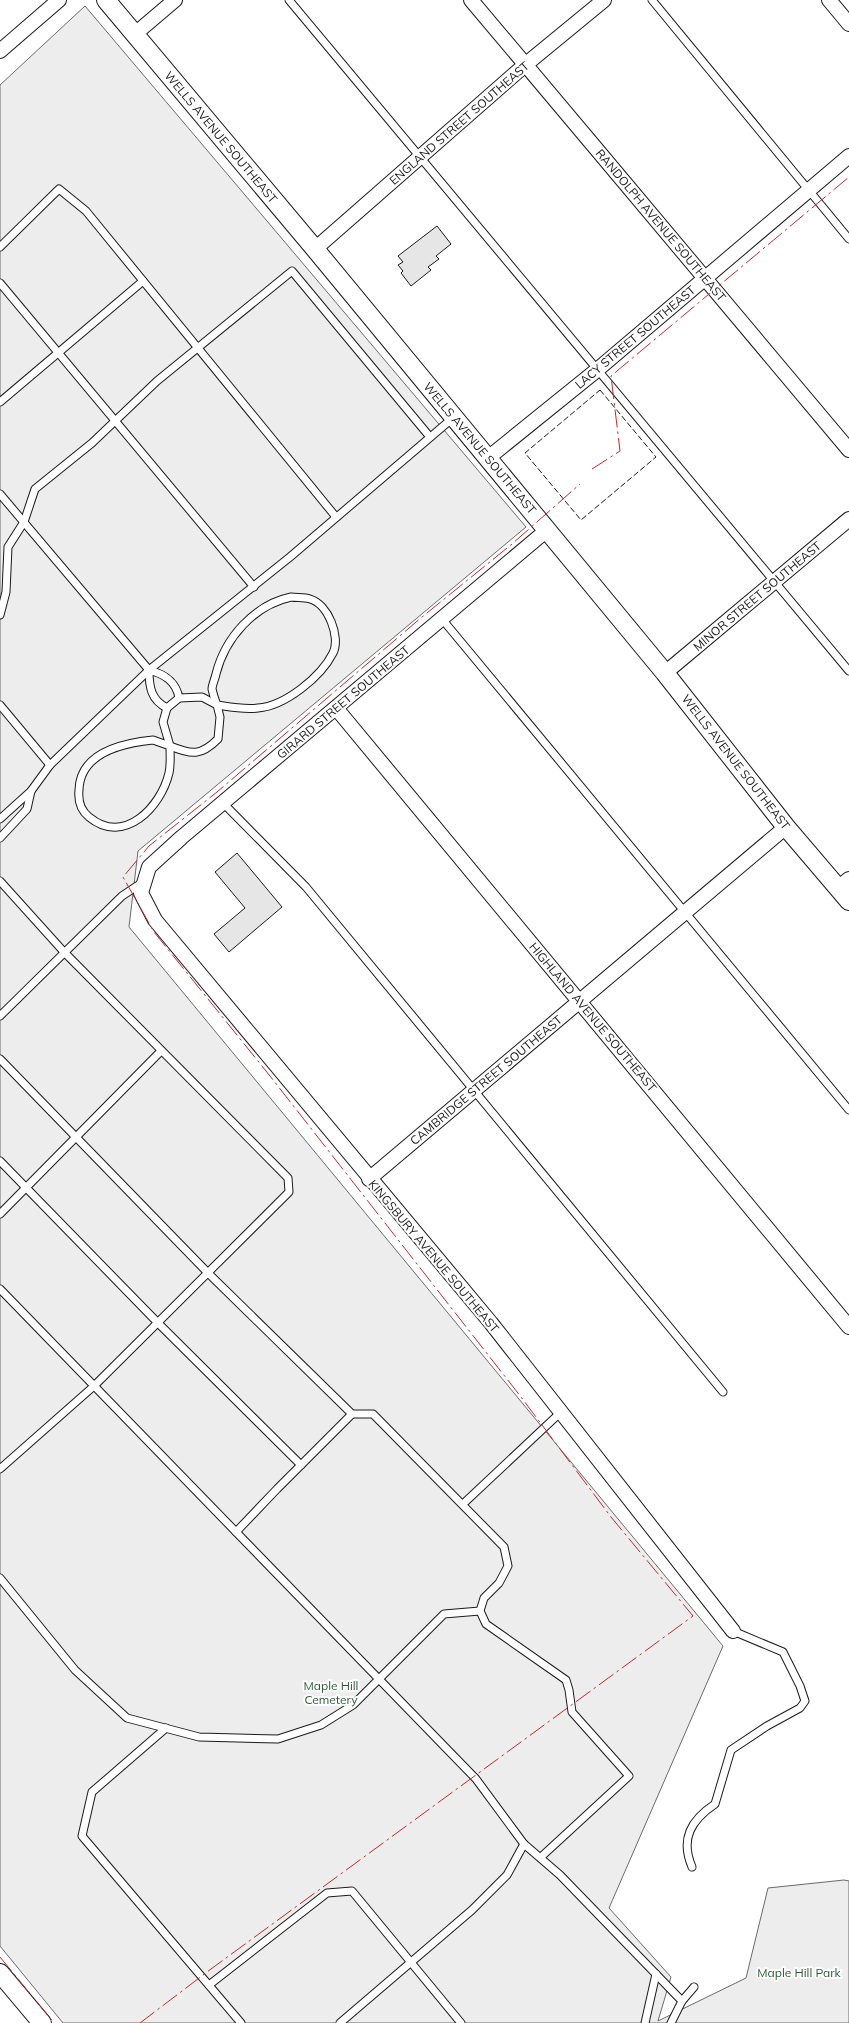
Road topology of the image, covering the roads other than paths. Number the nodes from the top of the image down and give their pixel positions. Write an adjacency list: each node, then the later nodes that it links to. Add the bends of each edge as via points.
1 (59, 0): 11 (street)
2 (106, 0): 10 (street, WELLS AVENUE SOUTHEAST)
3 (175, 0): 10 (street)
4 (289, 0): 14 (lane)
5 (471, 0): 12 (street, RANDOLPH AVENUE SOUTHEAST)
6 (604, 0): 12 (street, ENGLAND STREET SOUTHEAST)
7 (652, 0): 15 (lane)
8 (829, 0): 9 (street)
9 (849, 24)
10 (135, 34): 18 (street, WELLS AVENUE SOUTHEAST)
11 (0, 51)
12 (525, 66): 14 (street, ENGLAND STREET SOUTHEAST); 19 (street, RANDOLPH AVENUE SOUTHEAST)
13 (849, 156): 15 (street, LACY STREET SOUTHEAST)
14 (420, 157): 18 (street, ENGLAND STREET SOUTHEAST); 24 (lane)
15 (810, 191): 16 (lane); 19 (street, LACY STREET SOUTHEAST)
16 (849, 239)
17 (0, 247): 20 (lane, via 59,189 86,211)
18 (315, 249): 26 (street, WELLS AVENUE SOUTHEAST)
19 (706, 278): 24 (street, LACY STREET SOUTHEAST); 29 (street, RANDOLPH AVENUE SOUTHEAST)
20 (143, 281): 22 (lane); 23 (lane)
21 (0, 283): 23 (lane)
22 (198, 348): 27 (lane, via 157,381); 28 (lane, via 292,271); 32 (lane)
23 (58, 353): 25 (lane); 27 (lane)
24 (598, 370): 30 (street, LACY STREET SOUTHEAST); 36 (lane)
25 (0, 402)
26 (454, 416): 28 (lane); 30 (street, WELLS AVENUE SOUTHEAST)
27 (116, 421): 34 (lane, via 35,489); 37 (lane)
28 (430, 437): 32 (lane)
29 (849, 450)
30 (488, 458): 35 (street, WELLS AVENUE SOUTHEAST)
31 (0, 494): 34 (lane)
32 (336, 517): 37 (lane)
33 (849, 519): 36 (street, MINOR STREET SOUTHEAST)
34 (24, 522): 38 (lane, via 8,547 6,592); 40 (lane)
35 (547, 530): 39 (street, GIRARD STREET SOUTHEAST); 42 (street, WELLS AVENUE SOUTHEAST)
36 (774, 582): 41 (lane); 42 (street, MINOR STREET SOUTHEAST)
37 (254, 586): 40 (lane)
38 (0, 615)
39 (442, 619): 47 (street, GIRARD STREET SOUTHEAST); 58 (lane)
40 (148, 670): 43 (lane, via 171,680); 46 (lane, via 150,688 158,704); 49 (lane)
41 (849, 671)
42 (665, 673): 53 (street, WELLS AVENUE SOUTHEAST)
43 (179, 698): 44 (lane, via 202,697); 46 (lane)
44 (216, 704): 44 (lane, via 259,708 299,691 320,672 334,652 334,628 326,611 311,599 291,597 275,600 253,614 238,630 218,664 212,689); 48 (lane, via 220,717 218,739 209,748 200,753)
45 (0, 705): 49 (lane)
46 (167, 708): 48 (lane, via 163,722)
47 (336, 708): 51 (street, GIRARD STREET SOUTHEAST); 60 (street, HIGHLAND AVENUE SOUTHEAST)
48 (170, 746): 48 (lane, via 153,740 130,742 109,749 91,761 79,779 78,802 88,816 106,827 126,826 140,820 154,806 164,788 169,771)
49 (50, 765): 50 (lane)
50 (31, 791): 52 (lane); 54 (lane, via 28,809)
51 (223, 803): 56 (street, GIRARD STREET SOUTHEAST, via 149,867); 64 (lane, via 306,888)
52 (0, 818)
53 (786, 827): 57 (street, WELLS AVENUE SOUTHEAST); 58 (street, CAMBRIDGE STREET SOUTHEAST)
54 (0, 838)
55 (0, 880): 59 (lane)
56 (145, 880): 59 (lane, via 122,896); 68 (street, KINGSBURY AVENUE SOUTHEAST, via 141,893 155,920)
57 (845, 889)
58 (686, 912): 60 (street, CAMBRIDGE STREET SOUTHEAST); 65 (lane)
59 (64, 952): 61 (lane); 62 (lane)
60 (581, 1001): 64 (street, CAMBRIDGE STREET SOUTHEAST); 74 (street, HIGHLAND AVENUE SOUTHEAST)
61 (0, 1016)
62 (160, 1051): 66 (lane); 71 (lane, via 288,1178 289,1192)
63 (0, 1059): 66 (lane)
64 (474, 1091): 68 (street, CAMBRIDGE STREET SOUTHEAST); 76 (lane)
65 (849, 1110)
66 (77, 1137): 69 (lane); 71 (lane)
67 (0, 1161): 69 (lane)
68 (369, 1179): 77 (street, KINGSBURY AVENUE SOUTHEAST)
69 (26, 1188): 70 (lane); 73 (lane)
70 (0, 1214)
71 (208, 1273): 73 (lane); 78 (lane)
72 (0, 1289): 75 (lane)
73 (158, 1323): 75 (lane); 79 (lane)
74 (849, 1327)
75 (94, 1386): 80 (lane); 82 (lane)
76 (723, 1392)
77 (562, 1412): 81 (lane); 85 (street, KINGSBURY AVENUE SOUTHEAST)
78 (352, 1414): 79 (lane); 81 (lane, via 373,1414)
79 (301, 1466): 82 (lane)
80 (0, 1469)
81 (463, 1504): 84 (lane, via 504,1547 508,1566 484,1598)
82 (236, 1532): 86 (lane)
83 (0, 1578): 87 (lane, via 75,1670 127,1718)
84 (480, 1611): 86 (lane, via 444,1614); 89 (lane, via 486,1624 494,1631 566,1680 572,1712 629,1776)
85 (733, 1630): 90 (lane, via 783,1652 805,1701 800,1708 731,1750 715,1804 700,1814 688,1833 688,1857)
86 (379, 1680): 87 (lane, via 353,1706 321,1725 278,1739 199,1737); 88 (lane, via 476,1779)
87 (166, 1728): 94 (lane, via 92,1792 82,1836)
88 (524, 1844): 89 (lane); 91 (lane, via 507,1875)
89 (541, 1857): 93 (lane)
90 (692, 1867)
91 (410, 1963): 94 (lane, via 352,1891 327,1892); 99 (lane); 100 (lane)
92 (0, 1973): 97 (street)
93 (656, 1974): 96 (lane); 101 (lane)
94 (209, 1985): 98 (lane)
95 (694, 1987): 96 (lane)
96 (682, 2000): 102 (lane)
97 (42, 2023)
98 (241, 2023)
99 (340, 2023)
100 (462, 2023)
101 (645, 2023)
102 (672, 2023)

